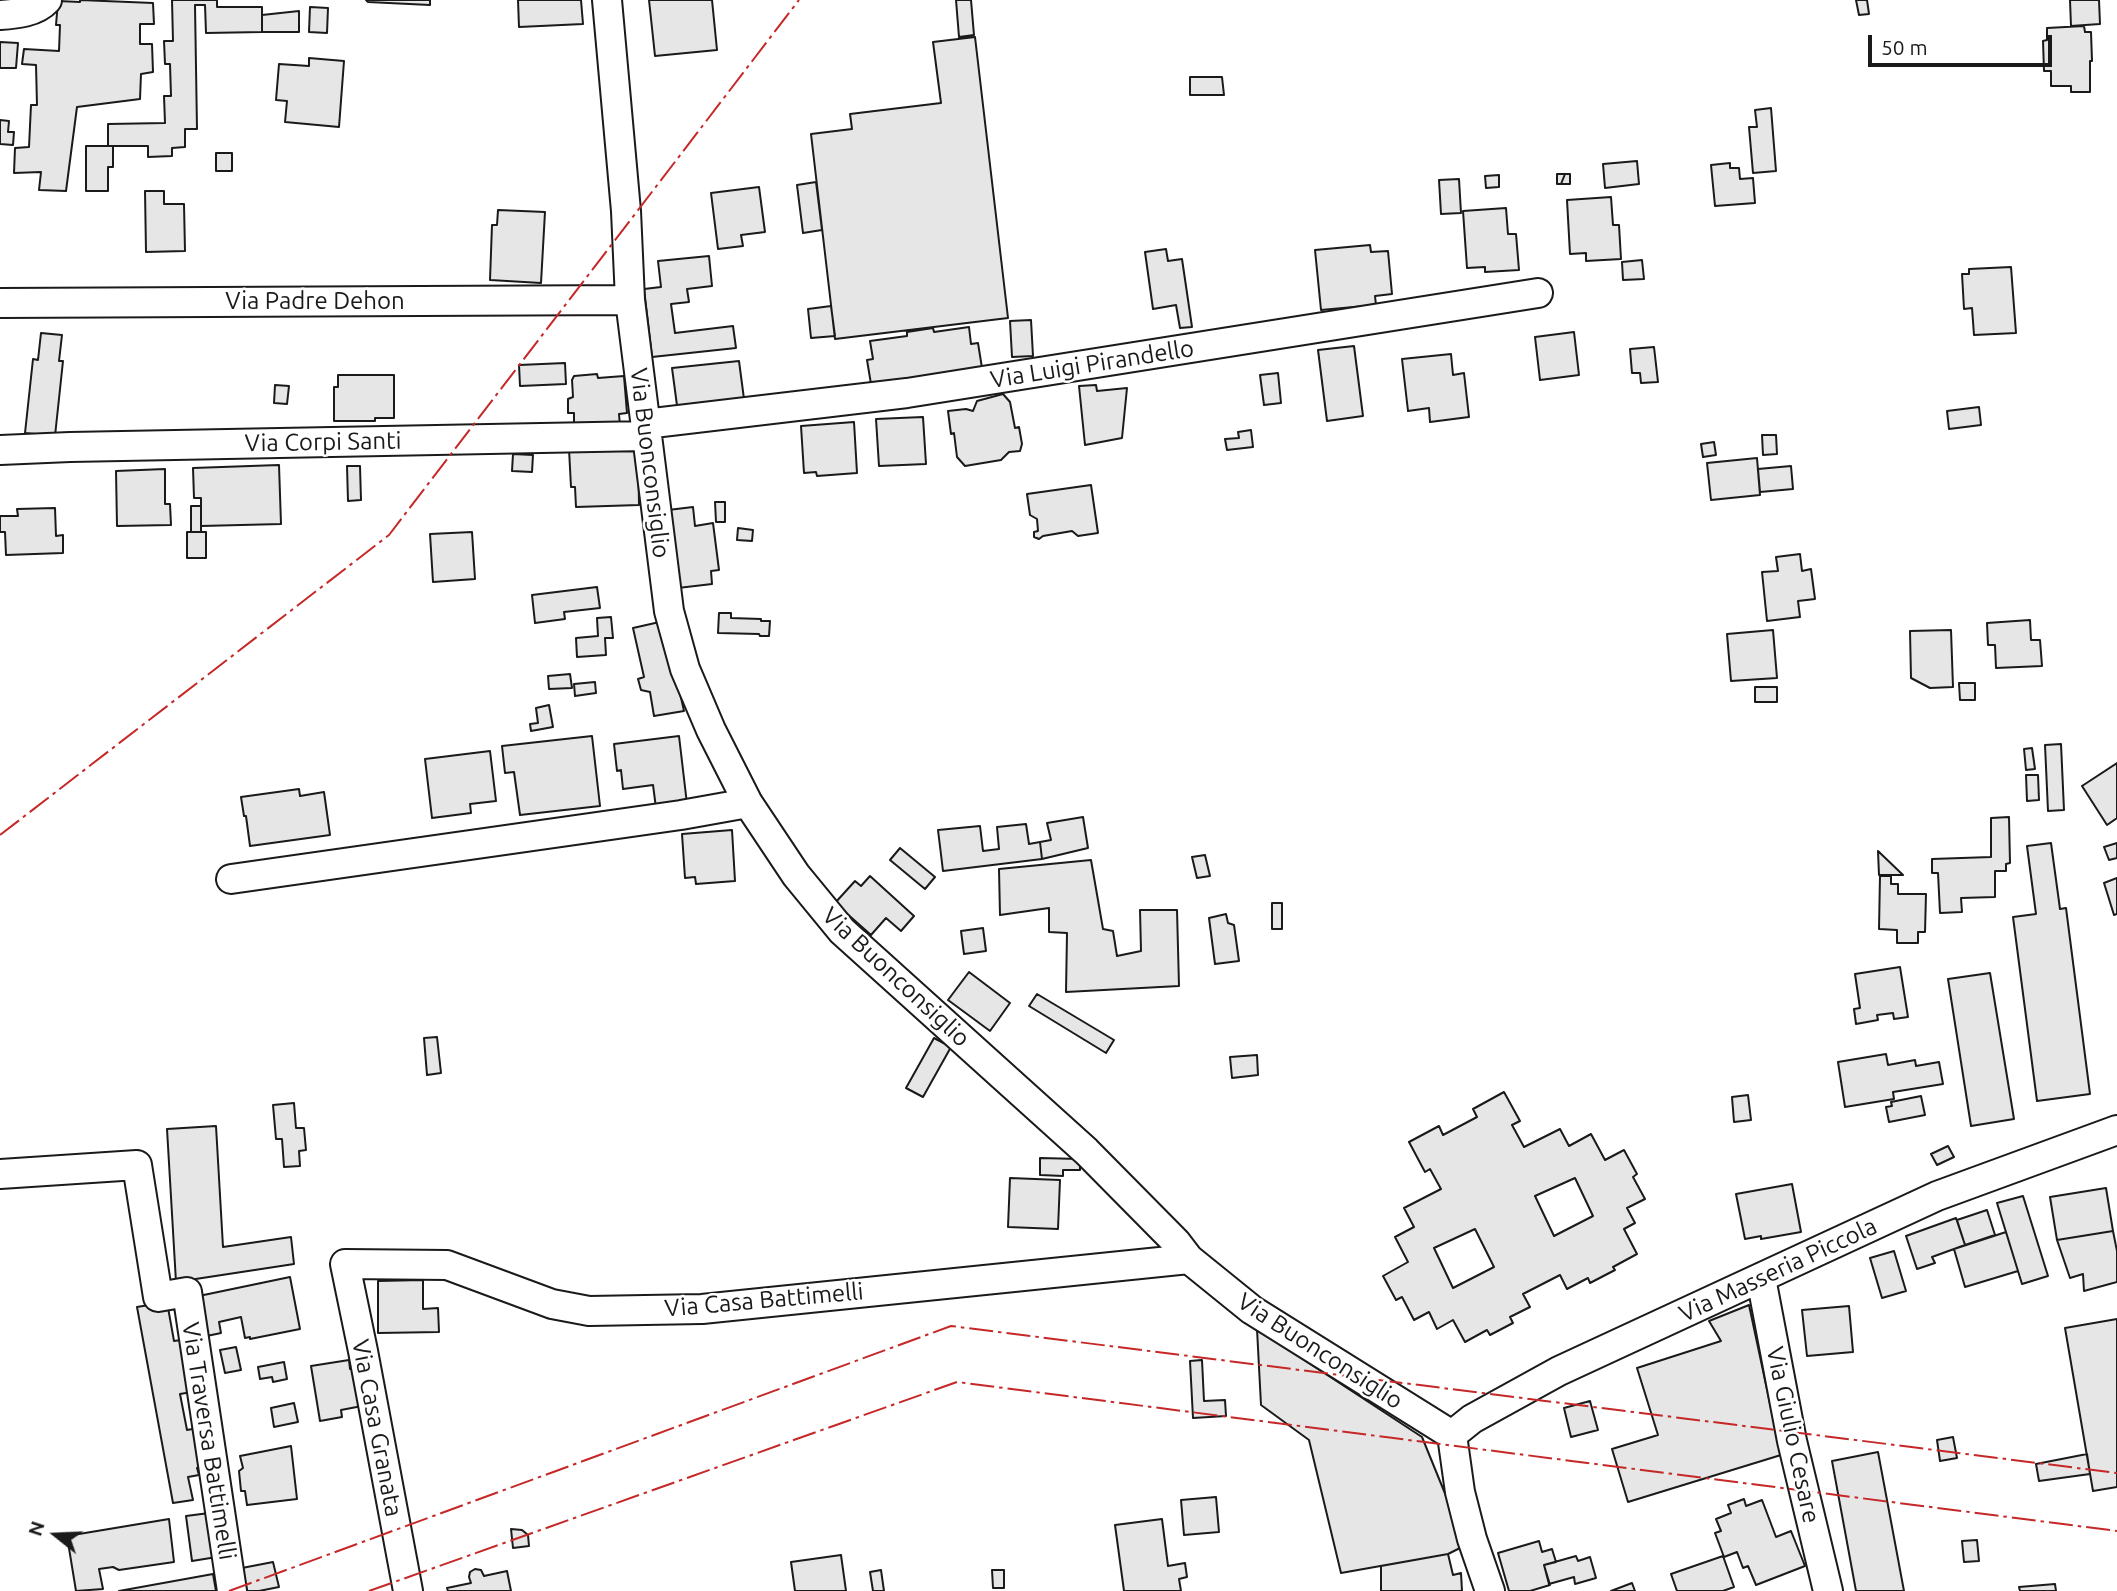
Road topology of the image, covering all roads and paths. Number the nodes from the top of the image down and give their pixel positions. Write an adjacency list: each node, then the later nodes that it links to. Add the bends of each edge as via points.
1 (47, 0): 3 (street, via 26,12)
2 (607, 0): 5 (street, Via Buonconsiglio)
3 (0, 15)
4 (1538, 293): 7 (street, Via Luigi Pirandello)
5 (630, 300): 6 (street, Via Padre Dehon); 7 (street, Via Buonconsiglio)
6 (0, 303)
7 (646, 430): 8 (street, Via Corpi Santi); 9 (street, Via Buonconsiglio, via 669,611 685,669)
8 (0, 450)
9 (748, 803): 10 (street); 13 (street, Via Buonconsiglio, via 796,875 842,932 1086,1151)
10 (231, 879)
11 (2117, 1130): 15 (street, Via Masseria Piccola, via 1937,1196)
12 (0, 1174): 17 (street, Via Traversa Battimelli, via 137,1165 158,1297 187,1292)
13 (1189, 1259): 14 (street, Via Casa Battimelli, via 702,1309 589,1311 552,1304 447,1265); 16 (street, Via Buonconsiglio, via 1252,1310)
14 (345, 1264): 18 (street, Via Casa Granata)
15 (1761, 1278): 16 (street, Via Masseria Piccola, via 1559,1371); 20 (street, Via Giulio Cesare, via 1792,1441)
16 (1452, 1435): 19 (street, via 1460,1492)
17 (232, 1591)
18 (408, 1591)
19 (1490, 1591)
20 (1828, 1591)

